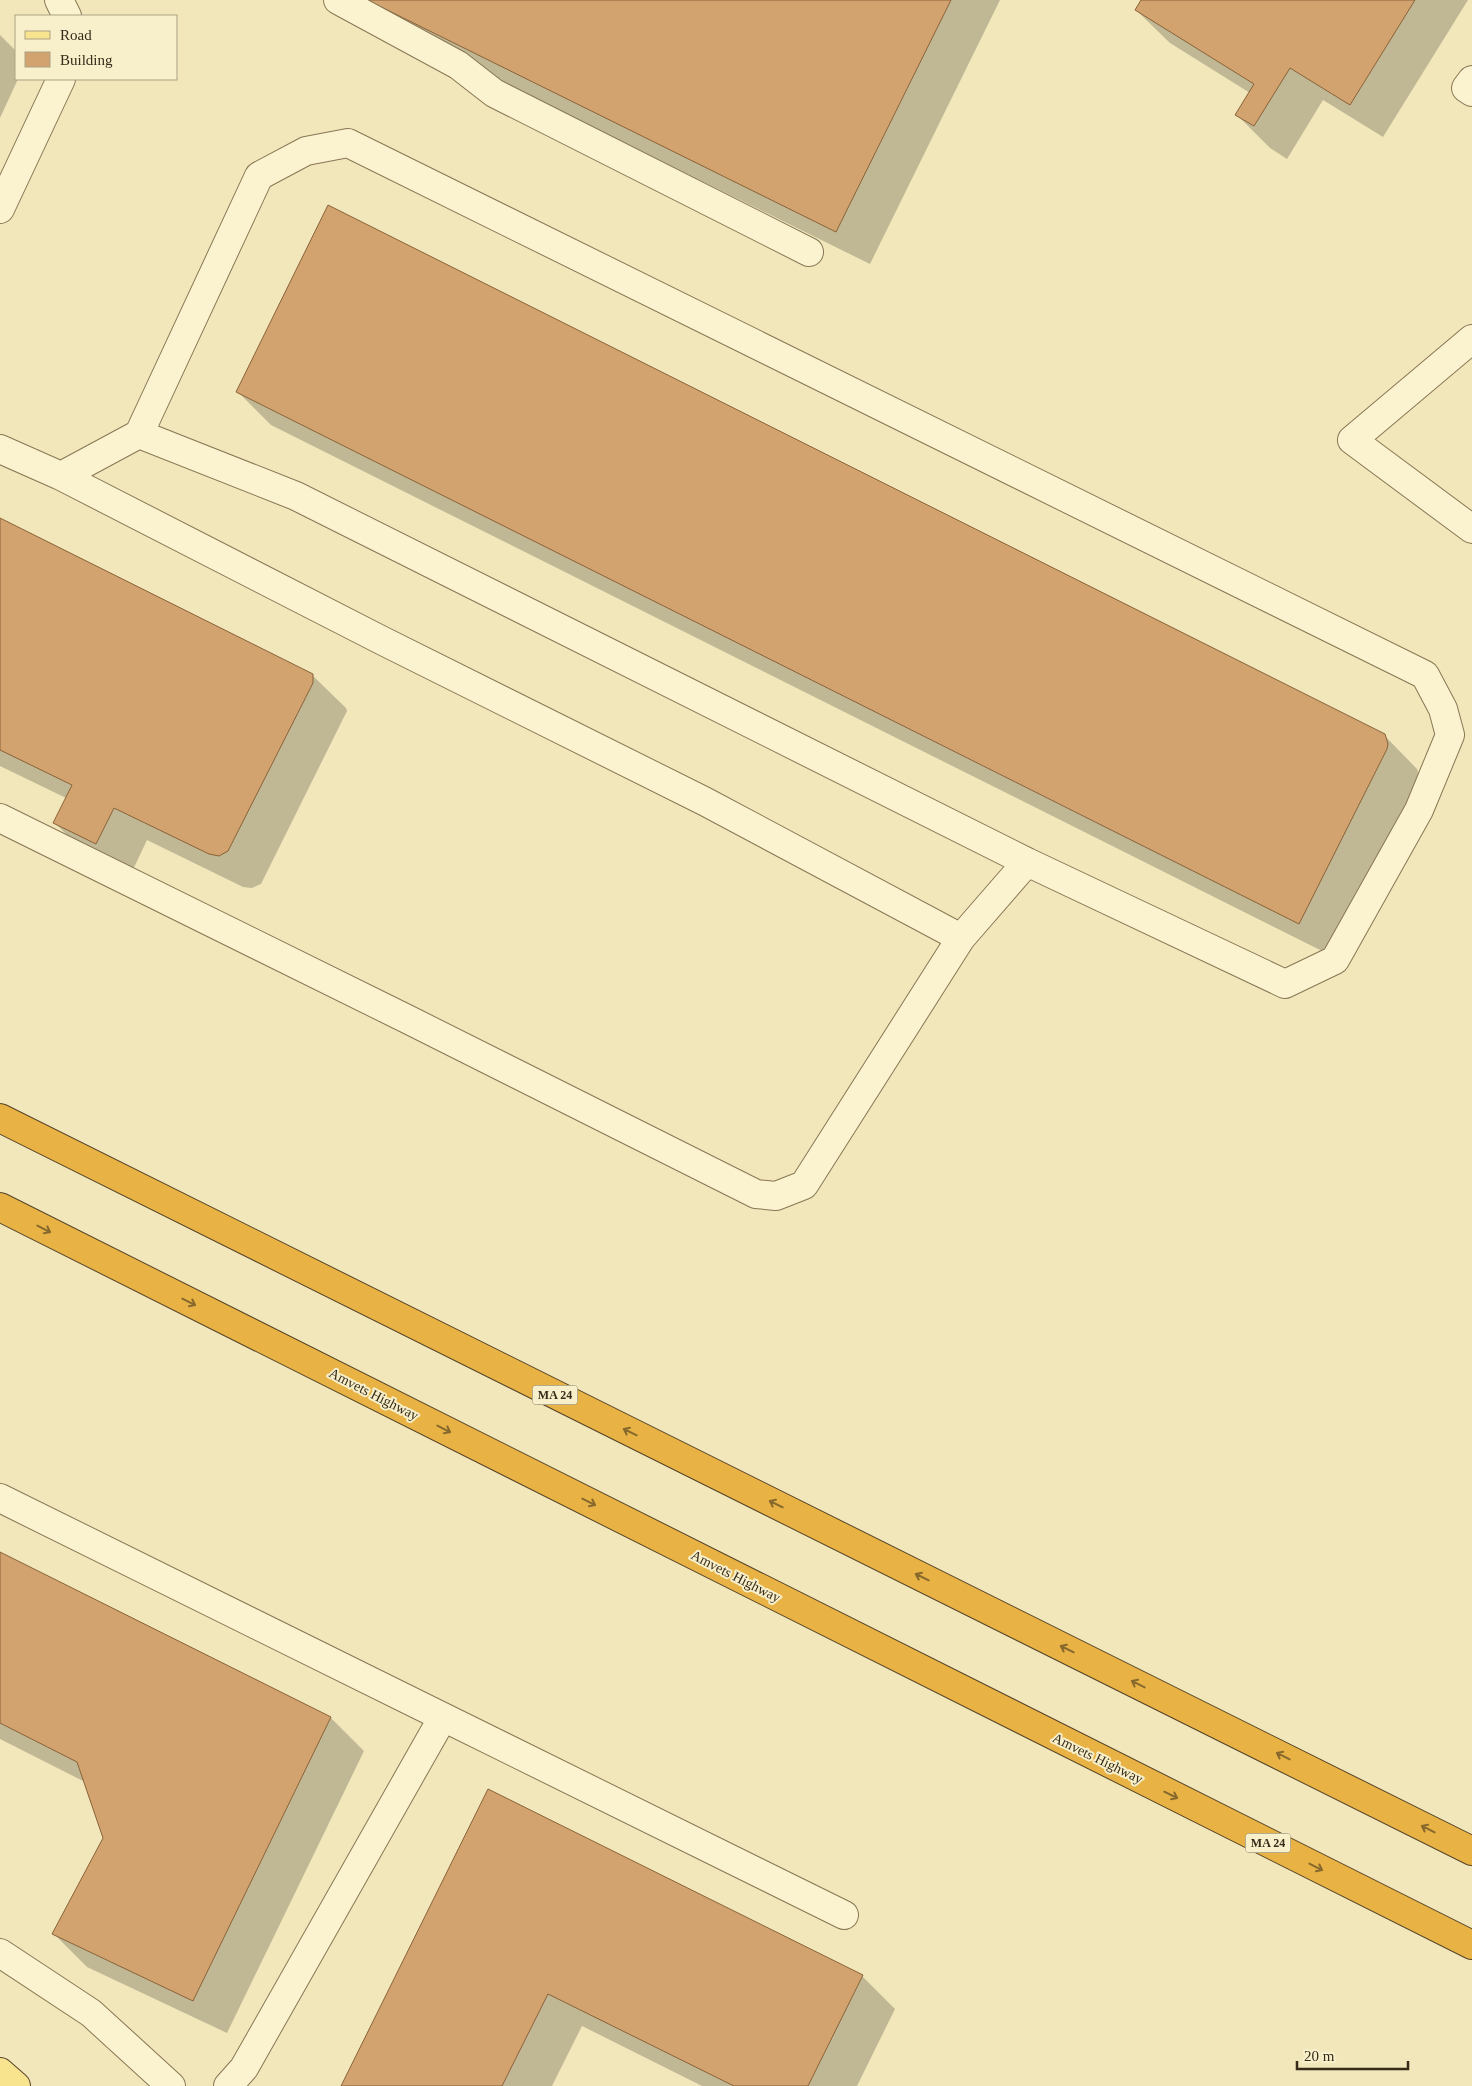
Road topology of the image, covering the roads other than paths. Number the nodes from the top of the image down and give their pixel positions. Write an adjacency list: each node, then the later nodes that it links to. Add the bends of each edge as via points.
1 (60, 0): 3 (lane)
2 (338, 0): 8 (lane, via 458,65 494,93)
3 (67, 15)
4 (61, 80): 7 (lane)
5 (1472, 80): 6 (lane, via 1466,88)
6 (1472, 92)
7 (0, 209)
8 (809, 252)
9 (1467, 350): 13 (lane, via 1352,440)
10 (139, 434): 12 (lane); 15 (lane, via 296,496); 15 (lane, via 259,176 306,151 348,143 1425,675 1443,709 1450,735 1419,810 1335,960 1285,984)
11 (0, 449): 12 (lane)
12 (61, 476): 16 (lane, via 383,642 704,801)
13 (1472, 529)
14 (0, 818): 16 (lane, via 756,1194 776,1196 804,1186)
15 (1027, 862): 16 (lane)
16 (961, 938)
17 (0, 1118): 21 (highway, MA 24, one-way to 17)
18 (0, 1207): 23 (highway, Amvets Highway / MA 24, one-way to 23)
19 (0, 1498): 20 (lane)
20 (443, 1717): 22 (lane); 28 (lane, via 244,2068)
21 (1472, 1850)
22 (844, 1915)
23 (1472, 1945)
24 (0, 1953): 27 (lane, via 91,2013)
25 (0, 2072): 26 (main road)
26 (16, 2086)
27 (171, 2086)
28 (228, 2086)

